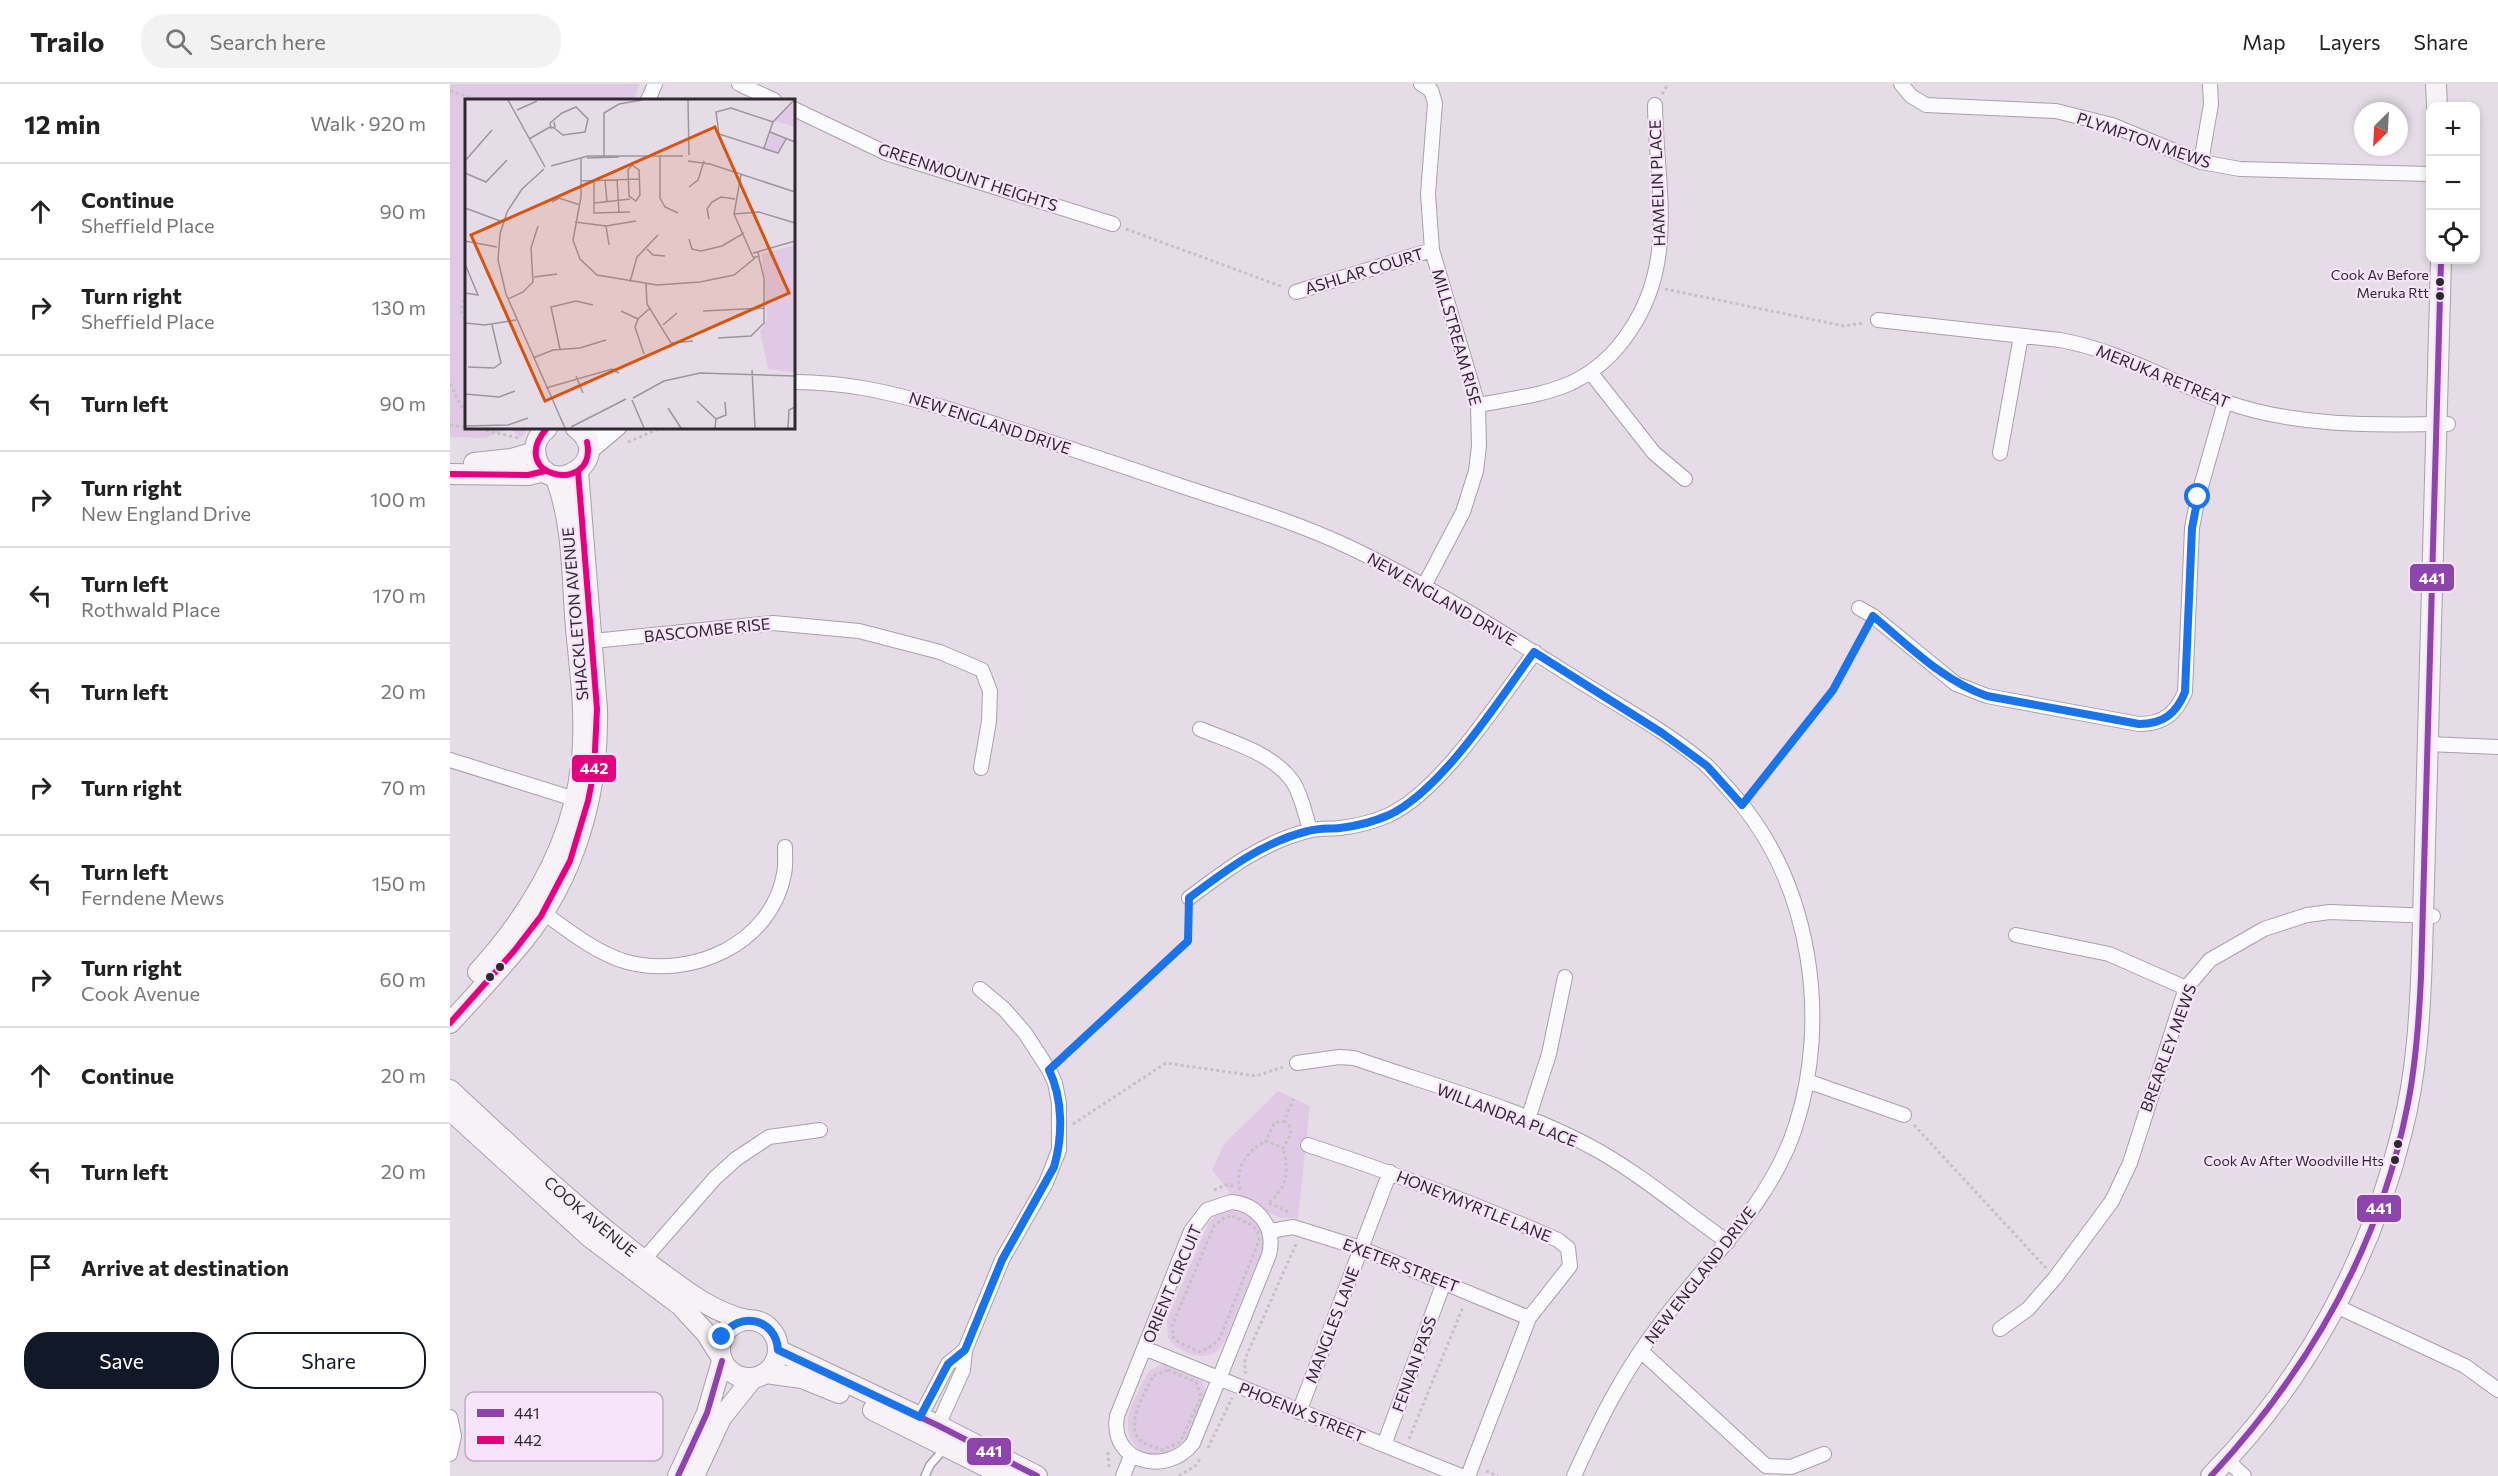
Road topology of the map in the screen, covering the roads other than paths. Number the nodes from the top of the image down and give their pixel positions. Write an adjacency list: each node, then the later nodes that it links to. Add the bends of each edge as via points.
1 (655, 84): 8 (street)
2 (739, 84): 9 (street)
3 (1421, 84): 17 (street, MILLSTREAM RISE, via 1431,90 1435,103 1428,194)
4 (1901, 84): 14 (street, PLYMPTON MEWS, via 1926,105 2056,111 2112,126)
5 (2210, 84): 14 (street, via 2211,104)
6 (2436, 84): 10 (street)
7 (2446, 84): 11 (street)
8 (648, 99)
9 (772, 99)
10 (2437, 102)
11 (2447, 102)
12 (1655, 105): 23 (street, HAMELIN PLACE, via 1661,232 1653,287 1621,345)
13 (795, 110): 16 (street, GREENMOUNT HEIGHTS, via 886,153)
14 (2201, 162): 15 (street, PLYMPTON MEWS, via 2240,169)
15 (2426, 174)
16 (1113, 224)
17 (1432, 250): 20 (street, ASHLAR COURT); 26 (street, MILLSTREAM RISE)
18 (2441, 264): 27 (street)
19 (2452, 264): 27 (street)
20 (1296, 292)
21 (1878, 320): 22 (street, MERUKA RETREAT)
22 (2020, 336): 25 (street, MERUKA RETREAT, via 2086,345); 32 (street)
23 (1591, 373): 26 (street, HAMELIN PLACE, via 1549,391); 38 (street, via 1654,453)
24 (795, 382): 39 (street, NEW ENGLAND DRIVE, via 832,382 884,390 1037,437 1273,516 1348,546)
25 (2225, 402): 27 (street, MERUKA RETREAT, via 2278,417); 40 (street, via 2192,528 2185,692 2168,717 2139,724 1978,693 1956,684)
26 (1478, 405): 39 (street, MILLSTREAM RISE, via 1479,446 1471,491)
27 (2443, 424): 44 (street)
28 (546, 429): 31 (street)
29 (618, 429): 33 (street)
30 (579, 430): 33 (street)
31 (529, 449): 34 (street, via 496,461); 36 (street, SHACKLETON AVENUE)
32 (2000, 453)
33 (588, 454): 35 (street)
34 (450, 463)
35 (578, 471): 36 (street, via 568,476); 41 (street, SHACKLETON AVENUE)
36 (550, 473): 37 (street); 41 (street, SHACKLETON AVENUE, via 566,515)
37 (450, 474)
38 (1685, 479)
39 (1424, 586): 42 (street, NEW ENGLAND DRIVE)
40 (1859, 608)
41 (584, 642): 47 (street, BASCOMBE RISE, via 773,622 859,631 940,652 982,669 990,691); 48 (street, SHACKLETON AVENUE, via 598,740 594,780)
42 (1534, 652): 49 (street, via 1450,763 1404,806 1361,825); 61 (street, NEW ENGLAND DRIVE, via 1707,766 1742,805 1769,846 1788,886 1805,942 1811,1031)
43 (1200, 729): 49 (street, via 1265,758 1286,773 1299,794)
44 (2434, 745): 45 (street); 53 (street)
45 (2498, 747)
46 (450, 760): 48 (street)
47 (981, 768)
48 (582, 801): 52 (street, SHACKLETON AVENUE, via 577,843)
49 (1310, 830): 51 (street, via 1257,850)
50 (785, 847): 52 (street, via 784,875 773,906 759,927 708,959 678,966 626,962 600,951)
51 (1189, 898)
52 (537, 908): 58 (street, SHACKLETON AVENUE); 59 (street, SHACKLETON AVENUE, via 524,939)
53 (2428, 916): 56 (street, BREARLEY MEWS, via 2330,912 2286,920 2210,960); 74 (street, via 2429,1036 2411,1142 2387,1219)
54 (2016, 935): 56 (street, via 2109,954)
55 (1565, 977): 65 (street, via 1549,1054)
56 (2186, 988): 77 (street, BREARLEY MEWS, via 2123,1182 2055,1278 2028,1309)
57 (980, 989): 80 (street, via 1025,1033 1049,1070 1057,1093 1060,1127 1054,1167 1002,1260)
58 (450, 1003)
59 (450, 1023)
60 (1297, 1063): 65 (street, WILLANDRA PLACE, via 1354,1058)
61 (1807, 1081): 64 (street); 70 (street, NEW ENGLAND DRIVE, via 1796,1127 1779,1164)
62 (450, 1090): 72 (street, COOK AVENUE)
63 (450, 1110): 72 (street, COOK AVENUE, via 583,1231)
64 (1904, 1114)
65 (1528, 1119): 70 (street, WILLANDRA PLACE, via 1613,1160)
66 (820, 1130): 72 (street, via 769,1137 736,1160 715,1178)
67 (1308, 1145): 68 (street, HONEYMYRTLE LANE)
68 (1390, 1172): 71 (street, MANGLES LANE); 75 (street, HONEYMYRTLE LANE, via 1475,1203 1563,1243 1570,1254 1568,1271)
69 (1270, 1231): 71 (street, EXETER STREET, via 1286,1227 1303,1229); 78 (street, ORIENT CIRCUIT, via 1261,1216 1239,1202 1222,1203 1207,1210 1191,1231); 84 (street, via 1269,1255)
70 (1728, 1242): 81 (street, NEW ENGLAND DRIVE, via 1661,1321)
71 (1360, 1248): 73 (street, EXETER STREET); 86 (street, MANGLES LANE)
72 (638, 1266): 76 (street, COOK AVENUE, via 730,1316); 82 (street, COOK AVENUE, via 706,1333)
73 (1444, 1282): 75 (street, EXETER STREET); 90 (street, FENIAN PASS)
74 (2340, 1309): 85 (street, via 2465,1366); 95 (street, via 2293,1396)
75 (1529, 1318): 94 (street, HONEYMYRTLE LANE)
76 (747, 1320): 79 (street, via 769,1328); 82 (street, via 725,1332 720,1343)
77 (2000, 1329)
78 (1144, 1348): 84 (street, PHOENIX STREET); 93 (street, ORIENT CIRCUIT, via 1116,1424 1118,1440)
79 (778, 1350): 83 (street, via 775,1363); 88 (street)
80 (965, 1350): 88 (street, via 948,1364); 89 (street, via 963,1370)
81 (1641, 1351): 92 (street, via 1766,1466 1791,1467); 103 (street, NEW ENGLAND DRIVE, via 1606,1404)
82 (721, 1358): 83 (street, via 736,1376); 97 (street)
83 (760, 1376): 88 (street, via 802,1378); 97 (street, via 721,1418)
84 (1220, 1379): 86 (street, PHOENIX STREET); 96 (street, via 1189,1451 1171,1464)
85 (2498, 1390)
86 (1299, 1412): 90 (street, PHOENIX STREET)
87 (450, 1417): 91 (street, via 454,1436)
88 (916, 1423): 89 (street)
89 (942, 1436): 98 (lane); 99 (street); 100 (street)
90 (1384, 1445): 102 (street, PHOENIX STREET)
91 (450, 1454)
92 (1824, 1454)
93 (1131, 1456): 96 (street); 101 (street)
94 (1470, 1470)
95 (2233, 1470): 104 (street)
96 (1147, 1471)
97 (692, 1475)
98 (925, 1476)
99 (1005, 1476)
100 (1037, 1476)
101 (1123, 1476)
102 (1461, 1476)
103 (1574, 1476)
104 (2211, 1476)

